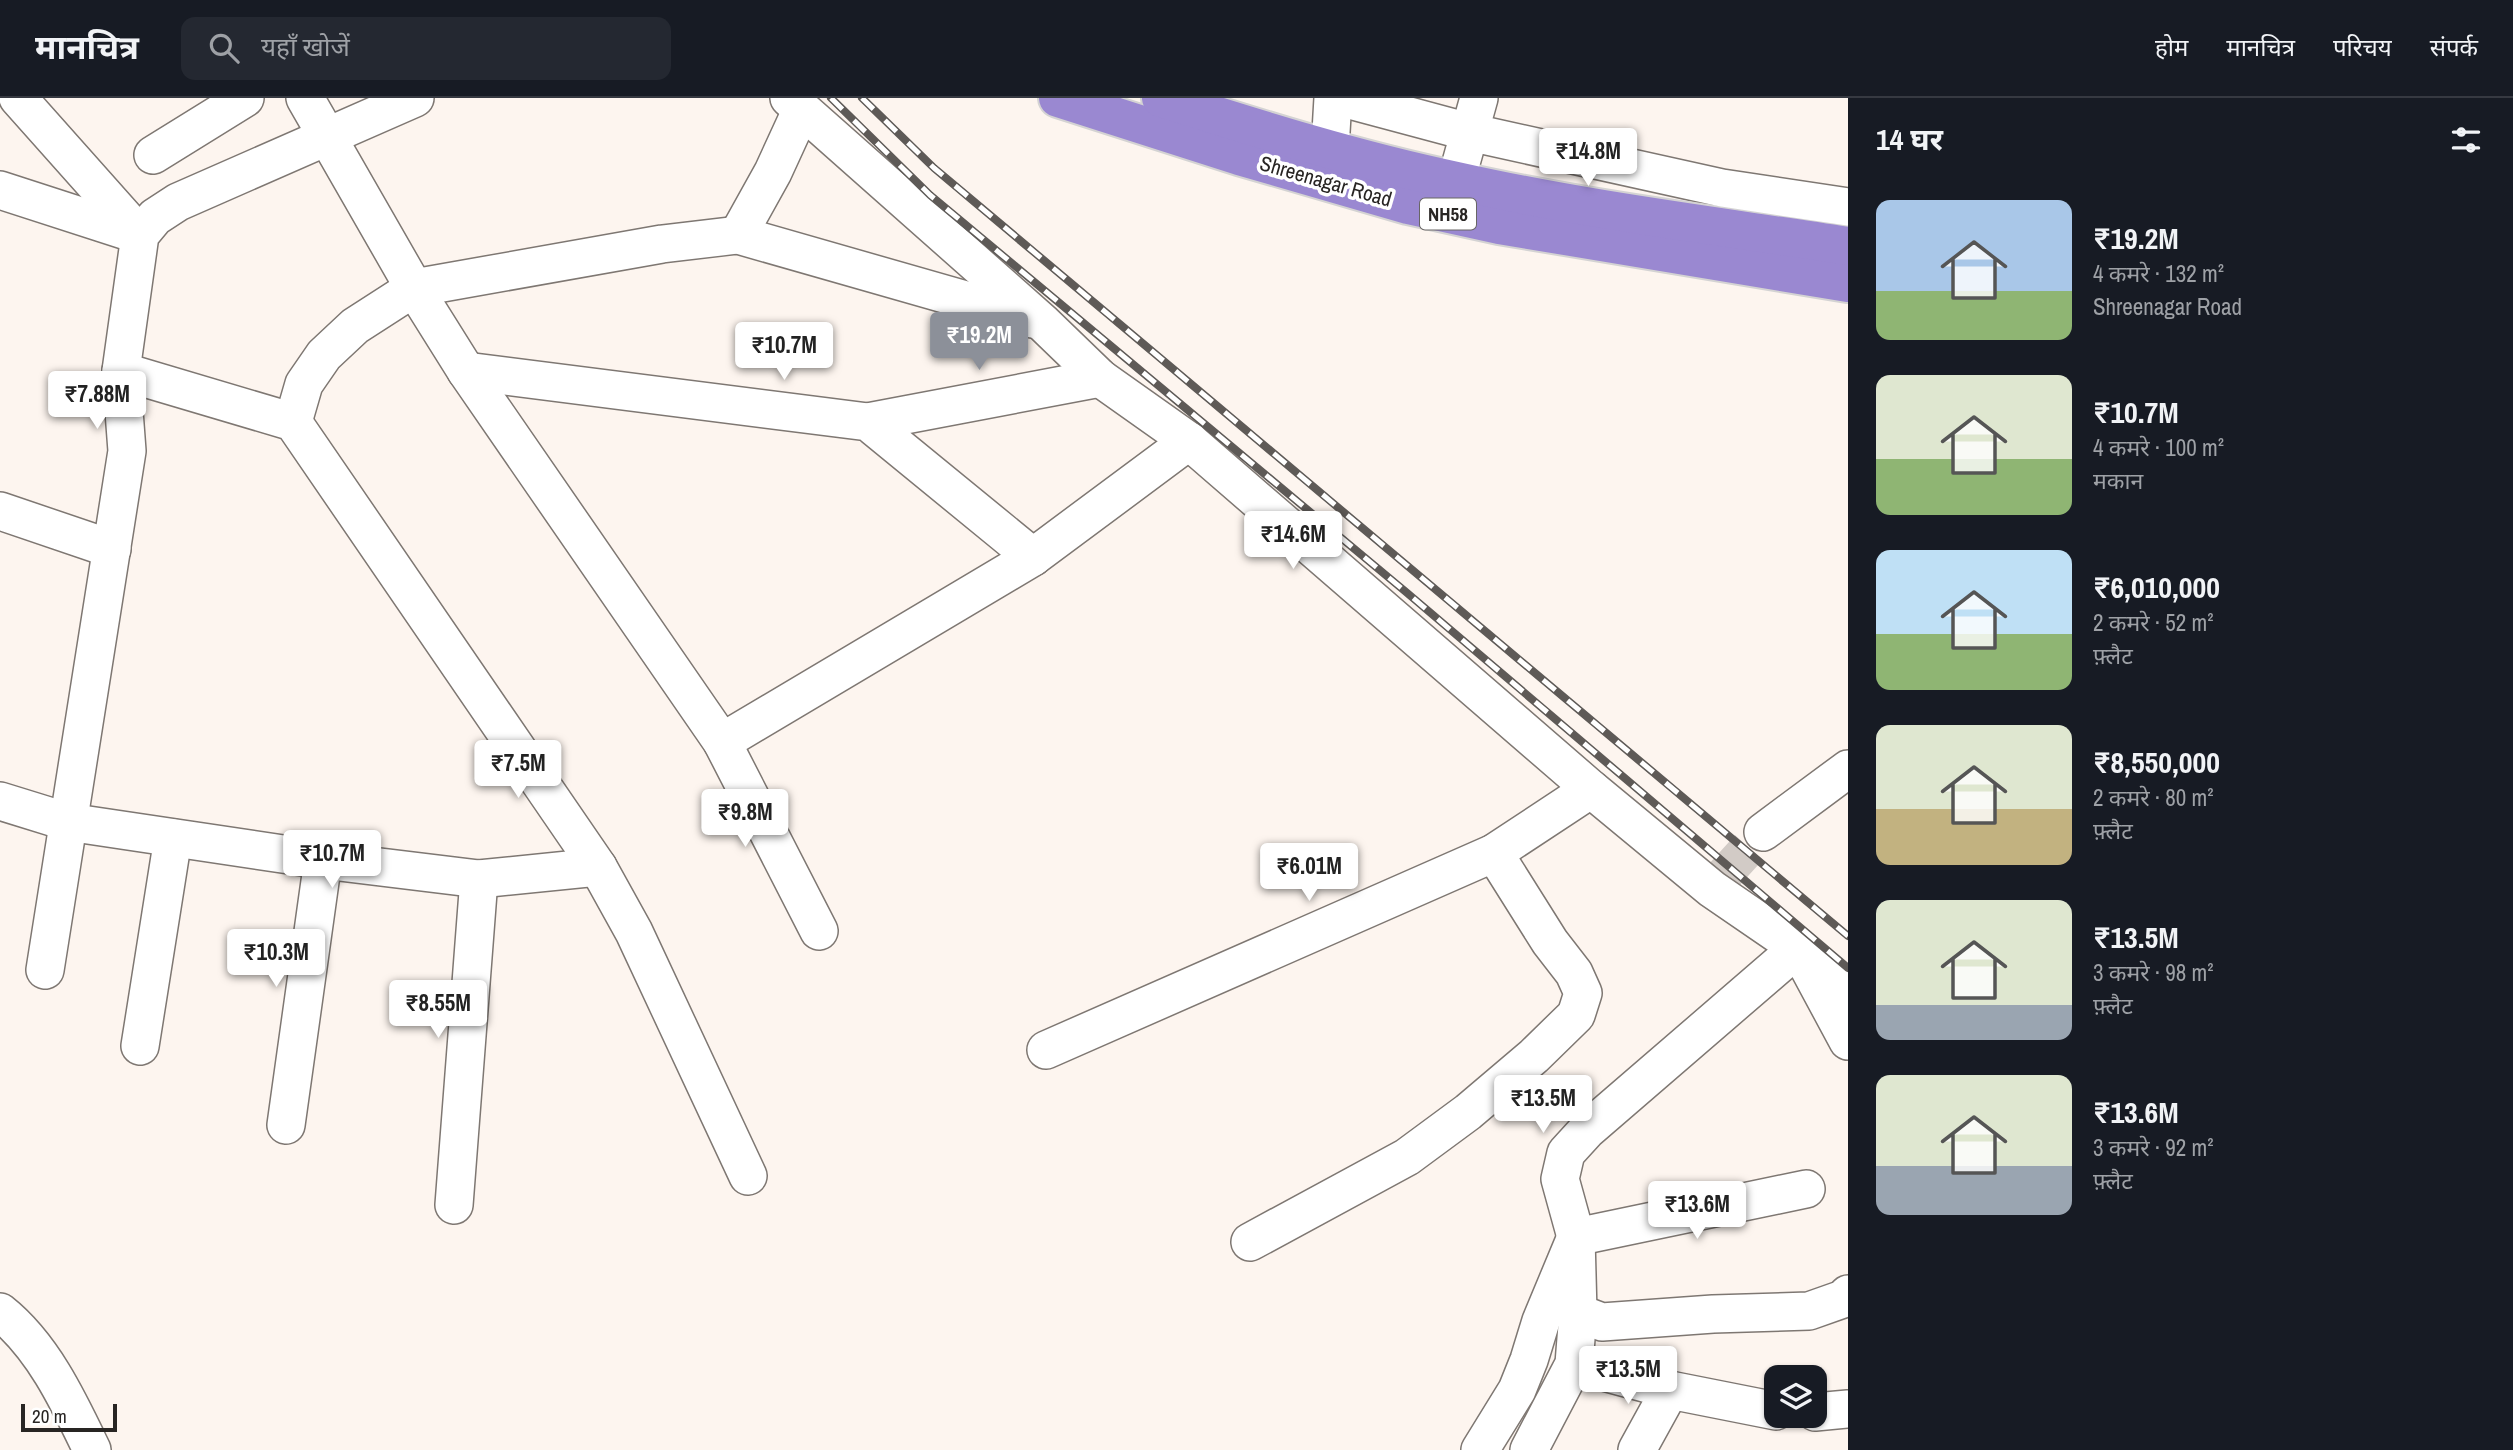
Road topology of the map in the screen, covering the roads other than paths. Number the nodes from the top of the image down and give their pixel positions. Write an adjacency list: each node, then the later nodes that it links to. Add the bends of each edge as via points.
1 (18, 98): 17 (street)
2 (246, 98): 13 (street)
3 (304, 98): 11 (street)
4 (415, 98): 11 (street)
5 (1058, 98): 20 (highway, Shreenagar Road / NH58, via 1408,205 1512,227)
6 (1161, 98): 12 (highway, Shreenagar Road / NH58)
7 (1333, 98): 12 (street)
8 (1342, 98): 10 (street)
9 (795, 104): 18 (street, via 773,172); 22 (street)
10 (1474, 115): 14 (street); 16 (street, via 1722,188)
11 (327, 138): 17 (street, via 178,202 155,217); 21 (street)
12 (1329, 149): 14 (highway, Shreenagar Road / NH58)
13 (153, 155)
14 (1456, 181): 19 (highway, Shreenagar Road / NH58)
15 (0, 190): 17 (street)
16 (1848, 207)
17 (140, 235): 23 (street)
18 (738, 235): 21 (street); 22 (street)
19 (1848, 246)
20 (1848, 283)
21 (414, 288): 24 (street); 26 (street, via 355,326 324,355 304,384)
22 (1042, 322): 25 (street)
23 (121, 371): 26 (street); 30 (street, via 127,452)
24 (466, 371): 27 (street); 32 (street)
25 (1100, 378): 27 (street); 28 (street)
26 (293, 422): 41 (street)
27 (868, 422): 31 (street)
28 (1189, 441): 31 (street); 34 (street)
29 (0, 511): 30 (street)
30 (112, 549): 36 (street)
31 (1032, 557): 32 (street)
32 (722, 741): 43 (street)
33 (1848, 769): 37 (street)
34 (1591, 789): 39 (street); 44 (street, via 1718,882)
35 (0, 801): 36 (street)
36 (68, 822): 38 (street); 45 (street)
37 (1763, 832)
38 (173, 838): 40 (street); 48 (street)
39 (1494, 853): 49 (street); 55 (street, via 1574,974 1583,993 1576,1015 1468,1112 1407,1157)
40 (323, 860): 42 (street); 50 (street)
41 (598, 867): 42 (street); 51 (street, via 634,932)
42 (479, 879): 53 (street)
43 (820, 931)
44 (1798, 948): 46 (street); 47 (street); 54 (street, via 1566,1153 1560,1179)
45 (45, 970)
46 (1848, 990)
47 (1848, 1041)
48 (140, 1046)
49 (1046, 1050)
50 (286, 1125)
51 (748, 1177)
52 (1806, 1189): 54 (street)
53 (454, 1205)
54 (1576, 1237): 58 (street); 65 (street, via 1517,1390)
55 (1250, 1242)
56 (1848, 1294): 58 (street, via 1810,1311 1602,1322)
57 (0, 1312): 64 (street, via 61,1387)
58 (1578, 1313): 59 (street)
59 (1574, 1364): 60 (street); 66 (street)
60 (1670, 1391): 61 (street); 67 (street)
61 (1764, 1409)
62 (1848, 1409): 63 (street)
63 (1827, 1411)
64 (92, 1450)
65 (1480, 1450)
66 (1529, 1450)
67 (1637, 1450)

